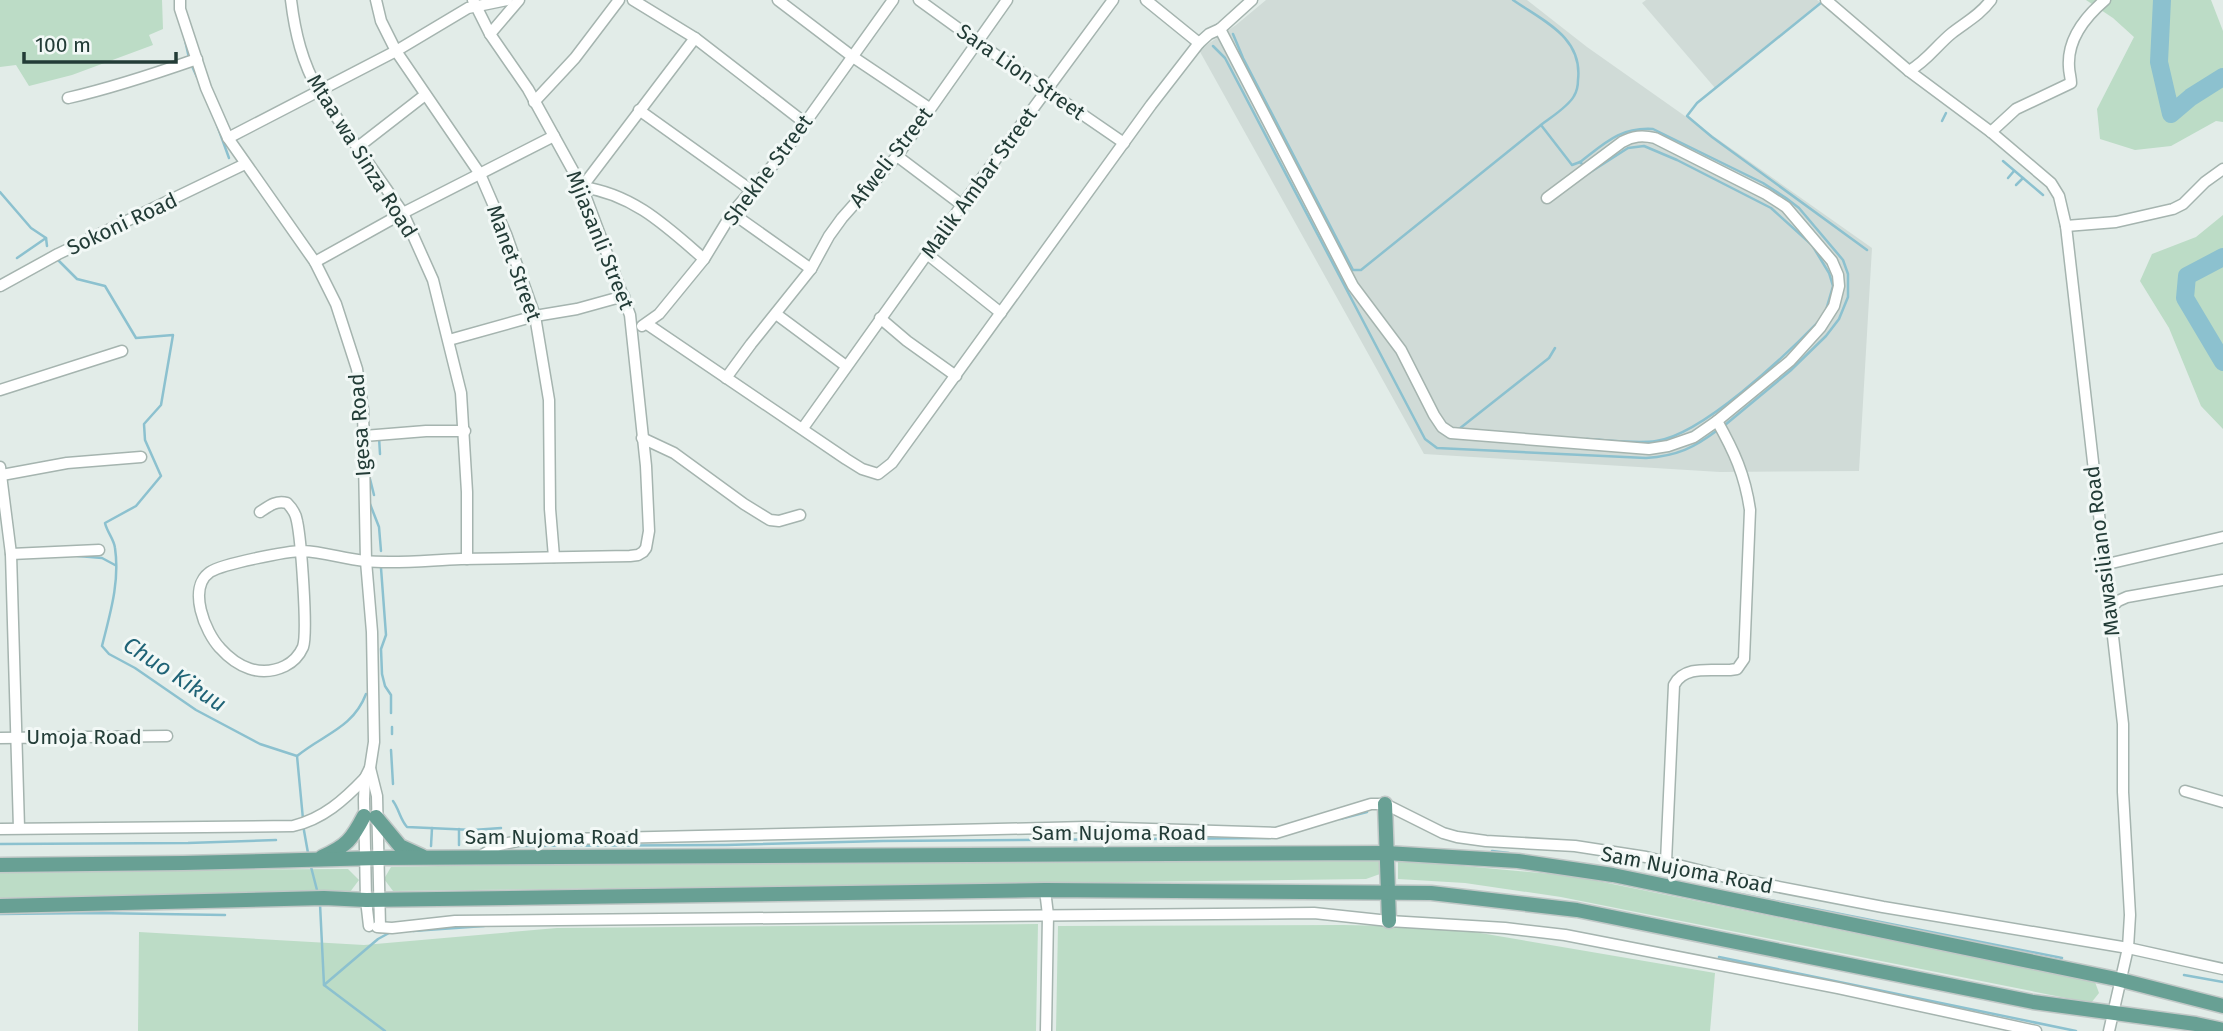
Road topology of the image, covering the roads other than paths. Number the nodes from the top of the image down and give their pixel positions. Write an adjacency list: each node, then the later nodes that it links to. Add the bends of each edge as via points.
1 (180, 0): 26 (street, Igesa Road)
2 (291, 0): 29 (street, Mtaa wa Sinza Road, via 303,59)
3 (376, 0): 24 (street, Manet Street)
4 (507, 0): 18 (street)
5 (519, 0): 20 (street)
6 (619, 0): 32 (street)
7 (633, 0): 21 (street)
8 (778, 0): 25 (street)
9 (893, 0): 25 (street, Shekhe Street)
10 (919, 0): 22 (street, Sara Lion Street)
11 (1007, 0): 22 (street, Afweli Street)
12 (1113, 0): 28 (street, Malik Ambar Street)
13 (1146, 0): 23 (street)
14 (1252, 0): 19 (street)
15 (1826, 0): 27 (street, Mawasiliano Road)
16 (2105, 0): 36 (street, via 2078,28 2069,55 2071,83 2015,109)
17 (1986, 2): 27 (street, via 1972,20)
18 (474, 3): 20 (street, Mjiasanli Street); 24 (street)
19 (1220, 29): 23 (street); 70 (street, via 1353,286 1401,350 1442,427 1458,435 1649,449 1693,437)
20 (490, 34): 32 (street, Mjiasanli Street)
21 (695, 38): 34 (street); 35 (street)
22 (977, 42): 28 (street, Sara Lion Street); 33 (street, Afweli Street)
23 (1199, 43): 39 (street)
24 (396, 51): 29 (street); 30 (street, Manet Street)
25 (853, 57): 33 (street); 35 (street, Shekhe Street)
26 (197, 59): 31 (street); 38 (street, Igesa Road)
27 (1909, 71): 36 (street, Mawasiliano Road)
28 (1047, 90): 39 (street, Sara Lion Street); 48 (street, Malik Ambar Street)
29 (318, 92): 38 (street); 40 (street, Mtaa wa Sinza Road)
30 (425, 96): 40 (street); 44 (street, Manet Street)
31 (68, 98)
32 (534, 102): 37 (street, Mjiasanli Street)
33 (929, 108): 41 (street, Afweli Street)
34 (639, 110): 45 (street); 46 (street)
35 (805, 123): 46 (street, Shekhe Street)
36 (1991, 132): 51 (street, Mawasiliano Road, via 2051,183)
37 (554, 136): 44 (street); 45 (street, Mjiasanli Street)
38 (228, 138): 42 (street, Igesa Road)
39 (1124, 143): 58 (street)
40 (358, 147): 49 (street, Mtaa wa Sinza Road)
41 (897, 156): 48 (street); 55 (street, Afweli Street, via 842,218)
42 (245, 164): 54 (street, Igesa Road); 56 (street, Sokoni Road)
43 (2223, 169): 51 (street, via 2173,209 2116,222)
44 (480, 174): 49 (street); 60 (street, Manet Street)
45 (582, 187): 53 (street, via 631,202); 57 (street, Mjiasanli Street)
46 (751, 190): 50 (street, Shekhe Street)
47 (1546, 198): 70 (street, via 1622,142 1647,136 1786,207 1832,261 1839,286 1834,306 1820,328 1790,361)
48 (962, 205): 52 (street, Malik Ambar Street)
49 (402, 213): 54 (street); 64 (street, Mtaa wa Sinza Road, via 433,280)
50 (732, 213): 53 (street, Shekhe Street); 55 (street)
51 (2066, 226): 87 (street, Mawasiliano Road)
52 (927, 254): 58 (street); 61 (street, Malik Ambar Street)
53 (704, 259): 62 (street, Shekhe Street)
54 (315, 262): 73 (street, Igesa Road, via 336,304 355,360)
55 (811, 269): 59 (street, Afweli Street)
56 (0, 286)
57 (624, 296): 60 (street); 63 (street, Mjiasanli Street)
58 (1001, 313): 67 (street)
59 (776, 314): 66 (street); 68 (street, Afweli Street)
60 (535, 316): 64 (street); 83 (street, Manet Street, via 549,400)
61 (880, 318): 66 (street, Malik Ambar Street); 67 (street)
62 (647, 324): 63 (street, Shekhe Street); 68 (street)
63 (633, 330): 74 (street, Mjiasanli Street)
64 (449, 340): 72 (street, Mtaa wa Sinza Road)
65 (121, 351): 69 (street)
66 (846, 366): 71 (street, Malik Ambar Street)
67 (957, 376): 71 (street, via 892,463 878,474 862,469)
68 (726, 378): 71 (street)
69 (0, 390)
70 (1717, 421): 107 (street, via 1740,465 1750,510 1744,659 1737,669 1689,671 1674,685)
71 (803, 428)
72 (465, 431): 73 (street); 84 (street, Mtaa wa Sinza Road)
73 (365, 436): 85 (street, Igesa Road)
74 (642, 438): 79 (street, via 674,453 770,520); 83 (street, Mjiasanli Street, via 649,512 646,548 630,556)
75 (141, 457): 76 (street)
76 (1, 471): 77 (street)
77 (2, 498): 86 (street)
78 (260, 512): 82 (street, via 275,502 287,503 297,519)
79 (800, 515)
80 (2223, 537): 87 (street)
81 (99, 550): 86 (street)
82 (301, 551): 82 (street, via 305,636 301,652 290,664 270,671 237,664 216,645 203,622 199,595 204,578 226,565); 85 (street)
83 (554, 557): 84 (street)
84 (467, 559): 85 (street)
85 (366, 561): 95 (street, Igesa Road, via 374,742)
86 (7, 562): 91 (street)
87 (2103, 565): 89 (street, Mawasiliano Road)
88 (2223, 580): 89 (street, via 2127,597)
89 (2109, 610): 115 (street, Mawasiliano Road, via 2123,724)
90 (0, 654): 91 (street)
91 (13, 654): 94 (street)
92 (167, 736): 94 (street, Umoja Road)
93 (0, 737): 94 (street, Umoja Road)
94 (16, 737): 100 (street)
95 (368, 773): 99 (street, Igesa Road, via 377,796); 100 (street, via 327,812 293,826)
96 (2185, 791): 97 (street)
97 (2223, 802)
98 (1385, 804): 102 (main road); 104 (street, via 1371,804 1276,833 1087,827 523,840 499,845); 107 (street, via 1457,837 1575,846)
99 (370, 817): 103 (street, Igesa Road); 105 (main road, via 400,846); 106 (main road, via 346,845)
100 (19, 828): 101 (street)
101 (0, 829)
102 (1386, 853): 104 (main road, Sam Nujoma Road); 110 (main road); 117 (main road, Sam Nujoma Road, via 1518,861 1600,873)
103 (371, 858): 105 (main road, Sam Nujoma Road); 106 (main road, Sam Nujoma Road); 111 (street, Igesa Road)
104 (477, 858): 105 (main road, Sam Nujoma Road)
105 (430, 859)
106 (315, 860): 108 (main road, Sam Nujoma Road)
107 (1666, 862): 115 (street, via 1883,907)
108 (0, 865)
109 (1045, 890): 110 (main road); 111 (main road); 113 (street)
110 (1388, 893): 114 (main road); 119 (main road, via 1577,910 2033,1002)
111 (373, 899): 112 (main road); 113 (street, Igesa Road, via 375,927 392,928 455,921)
112 (0, 906)
113 (1048, 915): 114 (street, via 1314,913); 121 (street)
114 (1389, 921): 122 (street, via 1565,935)
115 (2128, 948): 116 (street); 117 (street, Mawasiliano Road)
116 (2223, 969)
117 (2120, 981): 118 (main road, Sam Nujoma Road); 119 (street, Mawasiliano Road)
118 (2223, 1006)
119 (2113, 1013): 120 (main road); 123 (street, Mawasiliano Road)
120 (2223, 1030)
121 (1046, 1031)
122 (2036, 1031)
123 (2109, 1031)

